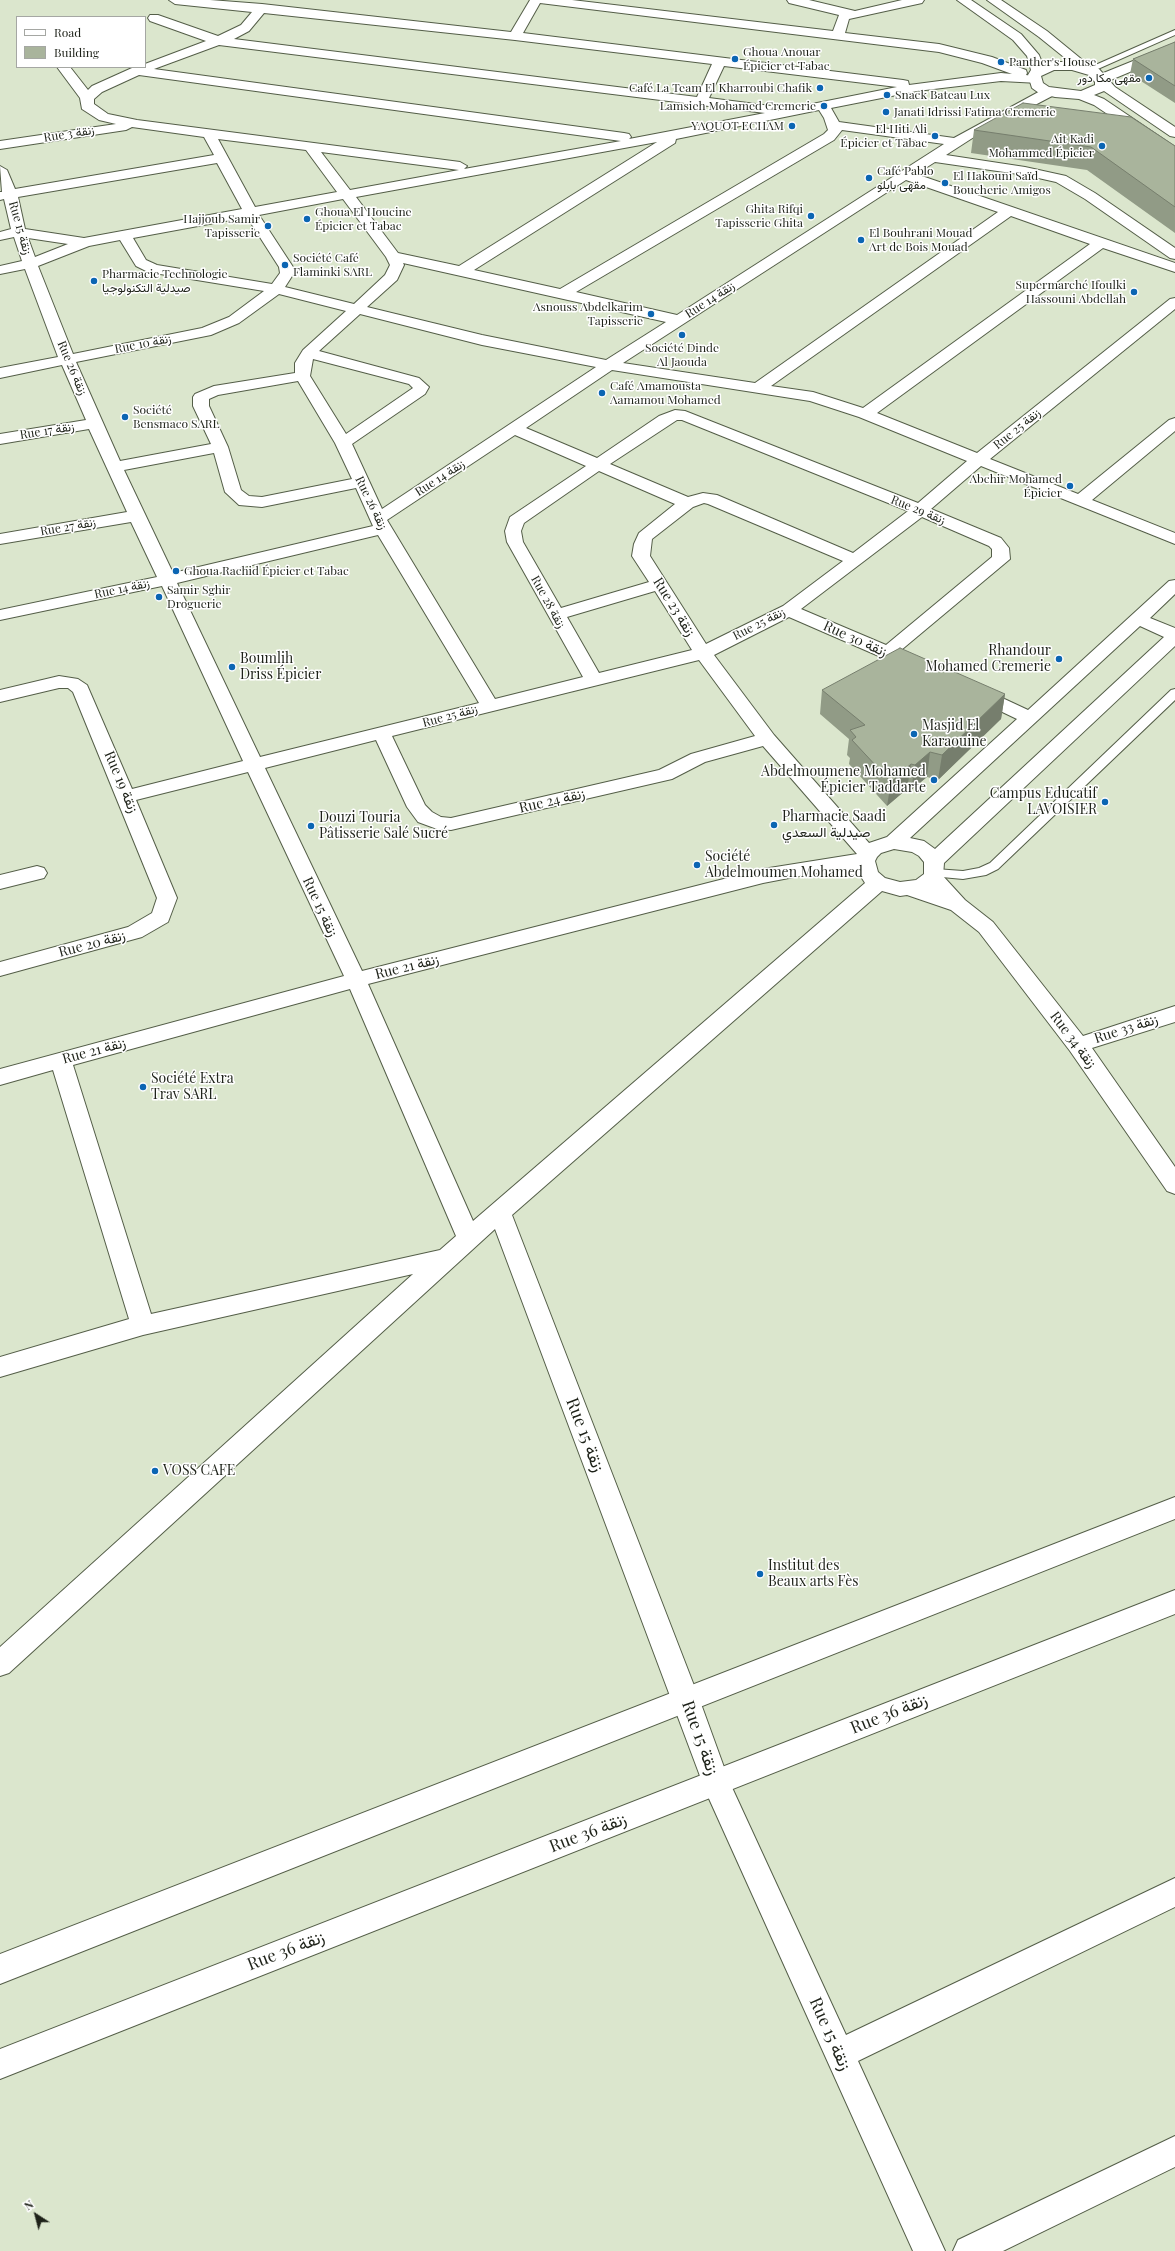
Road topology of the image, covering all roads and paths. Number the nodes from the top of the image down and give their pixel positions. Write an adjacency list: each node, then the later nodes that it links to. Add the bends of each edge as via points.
1 (176, 0): 9 (street); 11 (street)
2 (536, 0): 14 (street)
3 (541, 0): 8 (street)
4 (793, 0): 10 (street)
5 (918, 0): 10 (street)
6 (963, 0): 23 (street, via 1017,37 1033,55)
7 (993, 0): 21 (street, via 1043,34)
8 (631, 5): 13 (street)
9 (262, 8): 14 (street); 15 (street, via 245,28)
10 (853, 14): 13 (street, via 844,17)
11 (150, 20): 15 (street)
12 (1175, 32): 21 (lane)
13 (838, 35): 23 (street, via 939,48)
14 (515, 36): 17 (street)
15 (219, 41): 20 (street); 29 (street)
16 (1175, 48): 24 (street)
17 (719, 62): 25 (street, via 831,74); 29 (street)
18 (64, 68): 28 (street)
19 (145, 68): 22 (street)
20 (146, 68)
21 (1086, 69): 23 (street, via 1053,66); 24 (street)
22 (137, 71): 28 (street, via 97,89); 41 (street)
23 (1035, 76): 25 (street, via 1001,77); 26 (street, via 1037,85)
24 (1102, 80): 27 (street, via 1101,87); 39 (street, via 1110,90)
25 (918, 87): 30 (street)
26 (1049, 92): 27 (street); 32 (street, Rue 14 زنقة)
27 (1081, 95): 38 (street, via 1099,102)
28 (87, 98): 34 (street, via 87,106 96,113 117,121)
29 (702, 100): 31 (street)
30 (823, 107): 31 (street); 35 (street)
31 (788, 113): 40 (street)
32 (998, 118): 33 (street); 42 (street, Rue 14 زنقة)
33 (1021, 120)
34 (137, 124): 37 (street); 43 (street, Rue 3 زنقة)
35 (833, 125): 42 (street); 67 (street, via 835,130 829,137)
36 (1113, 129): 38 (street)
37 (208, 132): 44 (street); 47 (street)
38 (1144, 132): 45 (street)
39 (1175, 133)
40 (680, 134): 41 (street); 65 (street)
41 (645, 140): 48 (street)
42 (957, 142): 46 (street, Rue 14 زنقة)
43 (0, 145)
44 (309, 145): 48 (street); 51 (street)
45 (1175, 153)
46 (932, 157): 50 (street, Rue 14 زنقة); 60 (street, via 1061,179)
47 (221, 158): 52 (street); 54 (street)
48 (481, 169): 51 (street)
49 (0, 170): 52 (street, Rue 15 زنقة)
50 (904, 175): 53 (street); 70 (street, Rue 14 زنقة)
51 (344, 193): 54 (street); 61 (street)
52 (5, 195): 55 (street, Rue 15 زنقة)
53 (1010, 210): 59 (street); 76 (street)
54 (250, 211): 56 (street); 66 (street, via 286,267 287,273)
55 (19, 232): 57 (street); 58 (street); 62 (street, Rue 15 زنقة)
56 (124, 235): 58 (street); 66 (street, via 141,263 153,269 211,276)
57 (0, 236)
58 (85, 242): 62 (street)
59 (1102, 242): 63 (street); 77 (street)
60 (1175, 255)
61 (393, 256): 65 (street); 69 (street, via 397,265 392,277)
62 (30, 264): 64 (street); 72 (street, Rue 26 زنقة)
63 (1175, 268)
64 (0, 270)
65 (463, 270): 67 (street)
66 (276, 289): 69 (street); 72 (street, Rue 10 زنقة, via 234,320 206,332)
67 (564, 293): 70 (street)
68 (1175, 302): 84 (street, Rue 25 زنقة)
69 (356, 310): 71 (street); 73 (street, via 482,340)
70 (678, 320): 73 (street, Rue 14 زنقة)
71 (308, 353): 75 (street, via 303,363); 82 (street, via 414,381 421,387 419,391)
72 (67, 359): 74 (street, Rue 10 زنقة); 79 (street, Rue 26 زنقة)
73 (609, 365): 76 (street); 80 (street, Rue 14 زنقة)
74 (0, 373)
75 (302, 376): 82 (street, Rue 26 زنقة); 83 (street, via 214,391 201,397 201,406)
76 (758, 388): 77 (street, via 813,397)
77 (866, 414): 84 (street)
78 (1175, 422): 88 (street)
79 (95, 423): 81 (street, Rue 17 زنقة); 86 (street, Rue 26 زنقة)
80 (515, 429): 85 (street); 92 (street, Rue 14 زنقة)
81 (0, 439)
82 (343, 443): 87 (street, Rue 26 زنقة)
83 (220, 447): 86 (street); 87 (street, via 233,492 245,501 262,502)
84 (979, 460): 88 (street); 90 (street, Rue 25 زنقة)
85 (600, 465): 89 (street); 90 (street, Rue 29 زنقة, via 665,418 685,416); 101 (street, Rue 28 زنقة, via 516,521 513,531 515,542)
86 (114, 467): 91 (street, Rue 26 زنقة)
87 (361, 482): 92 (street, Rue 26 زنقة)
88 (1080, 501): 94 (street)
89 (687, 503): 95 (street, Rue 23 زنقة, via 703,498 711,500); 97 (street, Rue 23 زنقة, via 645,537 642,544 641,556)
90 (920, 510): 95 (street, Rue 25 زنقة); 104 (street, Rue 29 زنقة, via 995,542 1001,548 1001,559)
91 (135, 516): 93 (street, Rue 27 زنقة); 96 (street, Rue 26 زنقة)
92 (380, 524): 96 (street, Rue 14 زنقة); 111 (street, Rue 26 زنقة)
93 (0, 539)
94 (1175, 539)
95 (854, 559): 99 (street, Rue 25 زنقة)
96 (166, 580): 100 (street, Rue 14 زنقة); 115 (street, Rue 15 زنقة)
97 (660, 584): 101 (street); 105 (street, Rue 23 زنقة)
98 (1175, 585): 102 (street)
99 (789, 610): 104 (street, Rue 30 زنقة); 105 (street, Rue 25 زنقة)
100 (0, 615)
101 (555, 615): 107 (street, Rue 28 زنقة)
102 (1138, 619): 103 (street); 112 (street)
103 (1175, 635): 119 (street)
104 (887, 652): 106 (street, Rue 30 زنقة)
105 (702, 653): 107 (street, Rue 25 زنقة); 114 (street, Rue 23 زنقة)
106 (916, 666)
107 (593, 679): 111 (street, Rue 25 زنقة)
108 (958, 685): 112 (street)
109 (1175, 692): 119 (lane, via 994,866 982,872 963,875)
110 (0, 696): 116 (street, Rue 19 زنقة, via 59,682 72,683 81,689)
111 (490, 705): 113 (street, Rue 25 زنقة)
112 (1030, 718): 117 (street)
113 (382, 734): 114 (street, Rue 24 زنقة, via 417,807 425,817 437,823 451,824 665,775 698,758); 115 (street, Rue 25 زنقة)
114 (767, 739): 118 (street, Rue 23 زنقة)
115 (253, 766): 116 (street); 126 (street, Rue 15 زنقة)
116 (127, 796): 123 (street, Rue 19 زنقة)
117 (894, 842): 118 (street, via 874,848); 119 (street, via 917,846 926,851)
118 (870, 866): 122 (street, via 888,887); 126 (street, Rue 21 زنقة, via 815,866 763,876); 132 (street)
119 (934, 871): 122 (street, via 922,886); 124 (street)
120 (37, 873): 121 (street)
121 (0, 882)
122 (911, 889): 124 (street)
123 (167, 898): 125 (street, Rue 20 زنقة, via 161,917 135,932)
124 (958, 905): 128 (street, Rue 34 زنقة, via 986,927)
125 (0, 969)
126 (356, 980): 129 (street, Rue 21 زنقة); 133 (street, Rue 15 زنقة)
127 (1175, 1014): 128 (street, Rue 33 زنقة)
128 (1078, 1045): 131 (street, Rue 34 زنقة)
129 (61, 1060): 130 (street, Rue 21 زنقة); 135 (street)
130 (0, 1076)
131 (1175, 1185)
132 (500, 1212): 133 (street); 140 (street, Rue 15 زنقة)
133 (469, 1238): 134 (street)
134 (447, 1258): 135 (street); 139 (street)
135 (143, 1325): 136 (street)
136 (0, 1367)
137 (1175, 1508): 140 (street)
138 (1175, 1602): 141 (street, Rue 36 زنقة)
139 (0, 1664)
140 (687, 1701): 141 (street, Rue 15 زنقة); 143 (street)
141 (716, 1783): 144 (street, Rue 15 زنقة); 145 (street, Rue 36 زنقة)
142 (1175, 1892): 144 (street)
143 (0, 1969)
144 (839, 2054): 147 (street, Rue 15 زنقة)
145 (0, 2064)
146 (1175, 2152): 148 (street)
147 (929, 2251)
148 (969, 2251)

